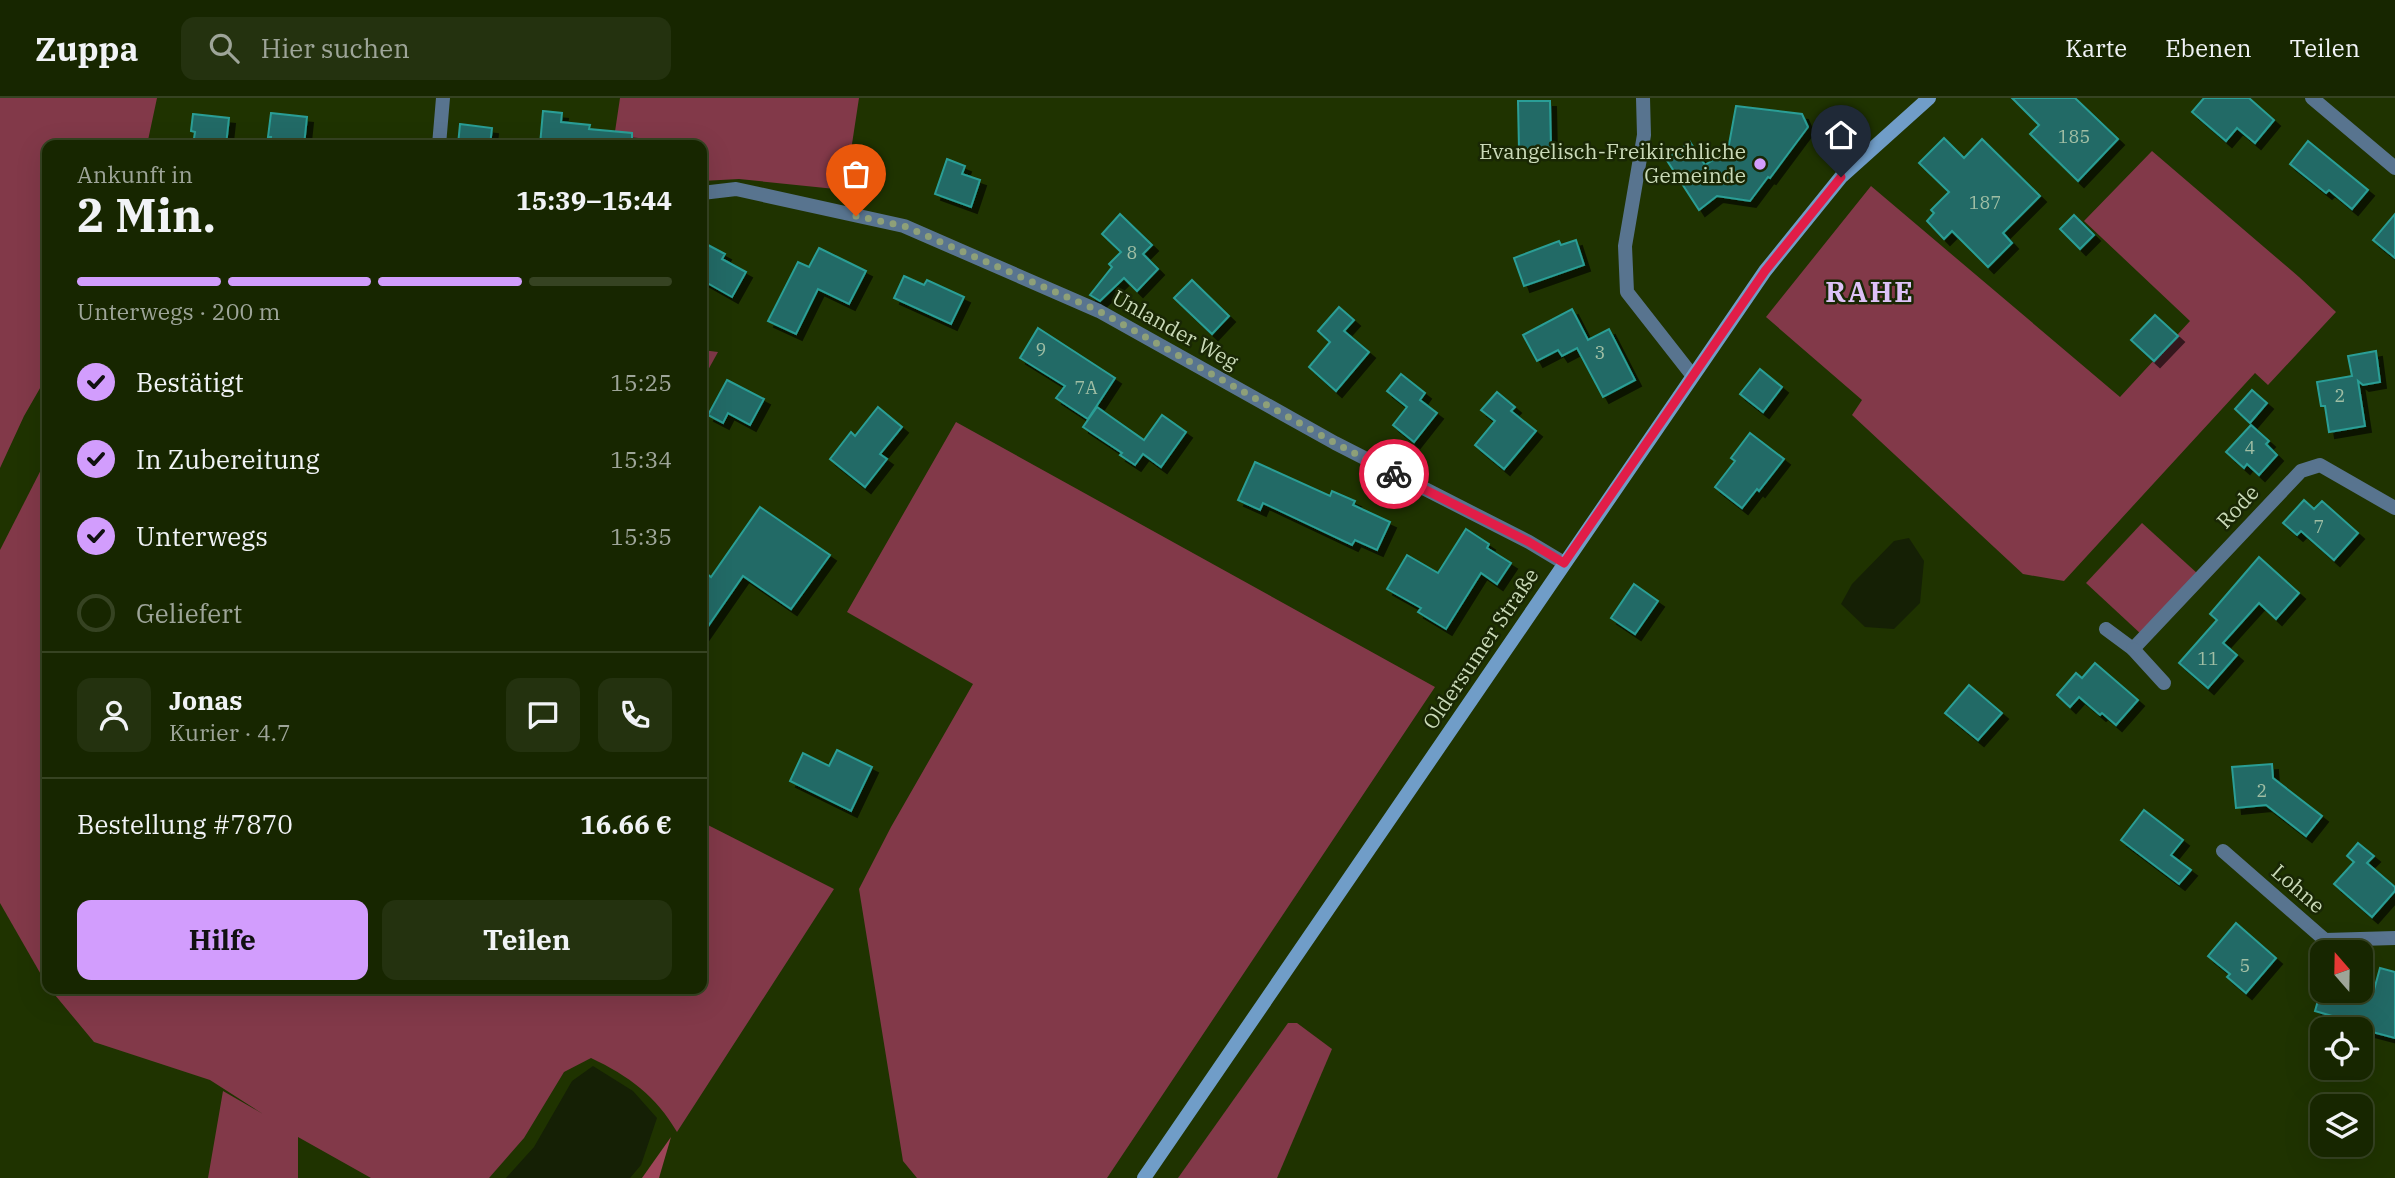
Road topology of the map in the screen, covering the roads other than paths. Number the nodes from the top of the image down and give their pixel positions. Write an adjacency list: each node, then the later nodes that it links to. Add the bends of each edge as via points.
1 (443, 98): 5 (street)
2 (1643, 98): 8 (street, via 1644,135 1625,246 1627,292)
3 (1929, 98): 8 (main road, Oldersumer Straße, via 1841,177 1765,271)
4 (2312, 98): 6 (street)
5 (439, 140)
6 (2395, 169)
7 (707, 192): 10 (street, Unlander Weg, via 736,189 904,226 1099,311 1335,443)
8 (1692, 375): 10 (main road, Oldersumer Straße)
9 (2395, 508): 12 (street, Rode, via 2320,465 2301,471)
10 (1564, 563): 16 (main road, Oldersumer Straße)
11 (2106, 629): 12 (street)
12 (2133, 649): 13 (street)
13 (2164, 683)
14 (2222, 851): 15 (street, Lohne, via 2325,940)
15 (2395, 938)
16 (1144, 1178)

